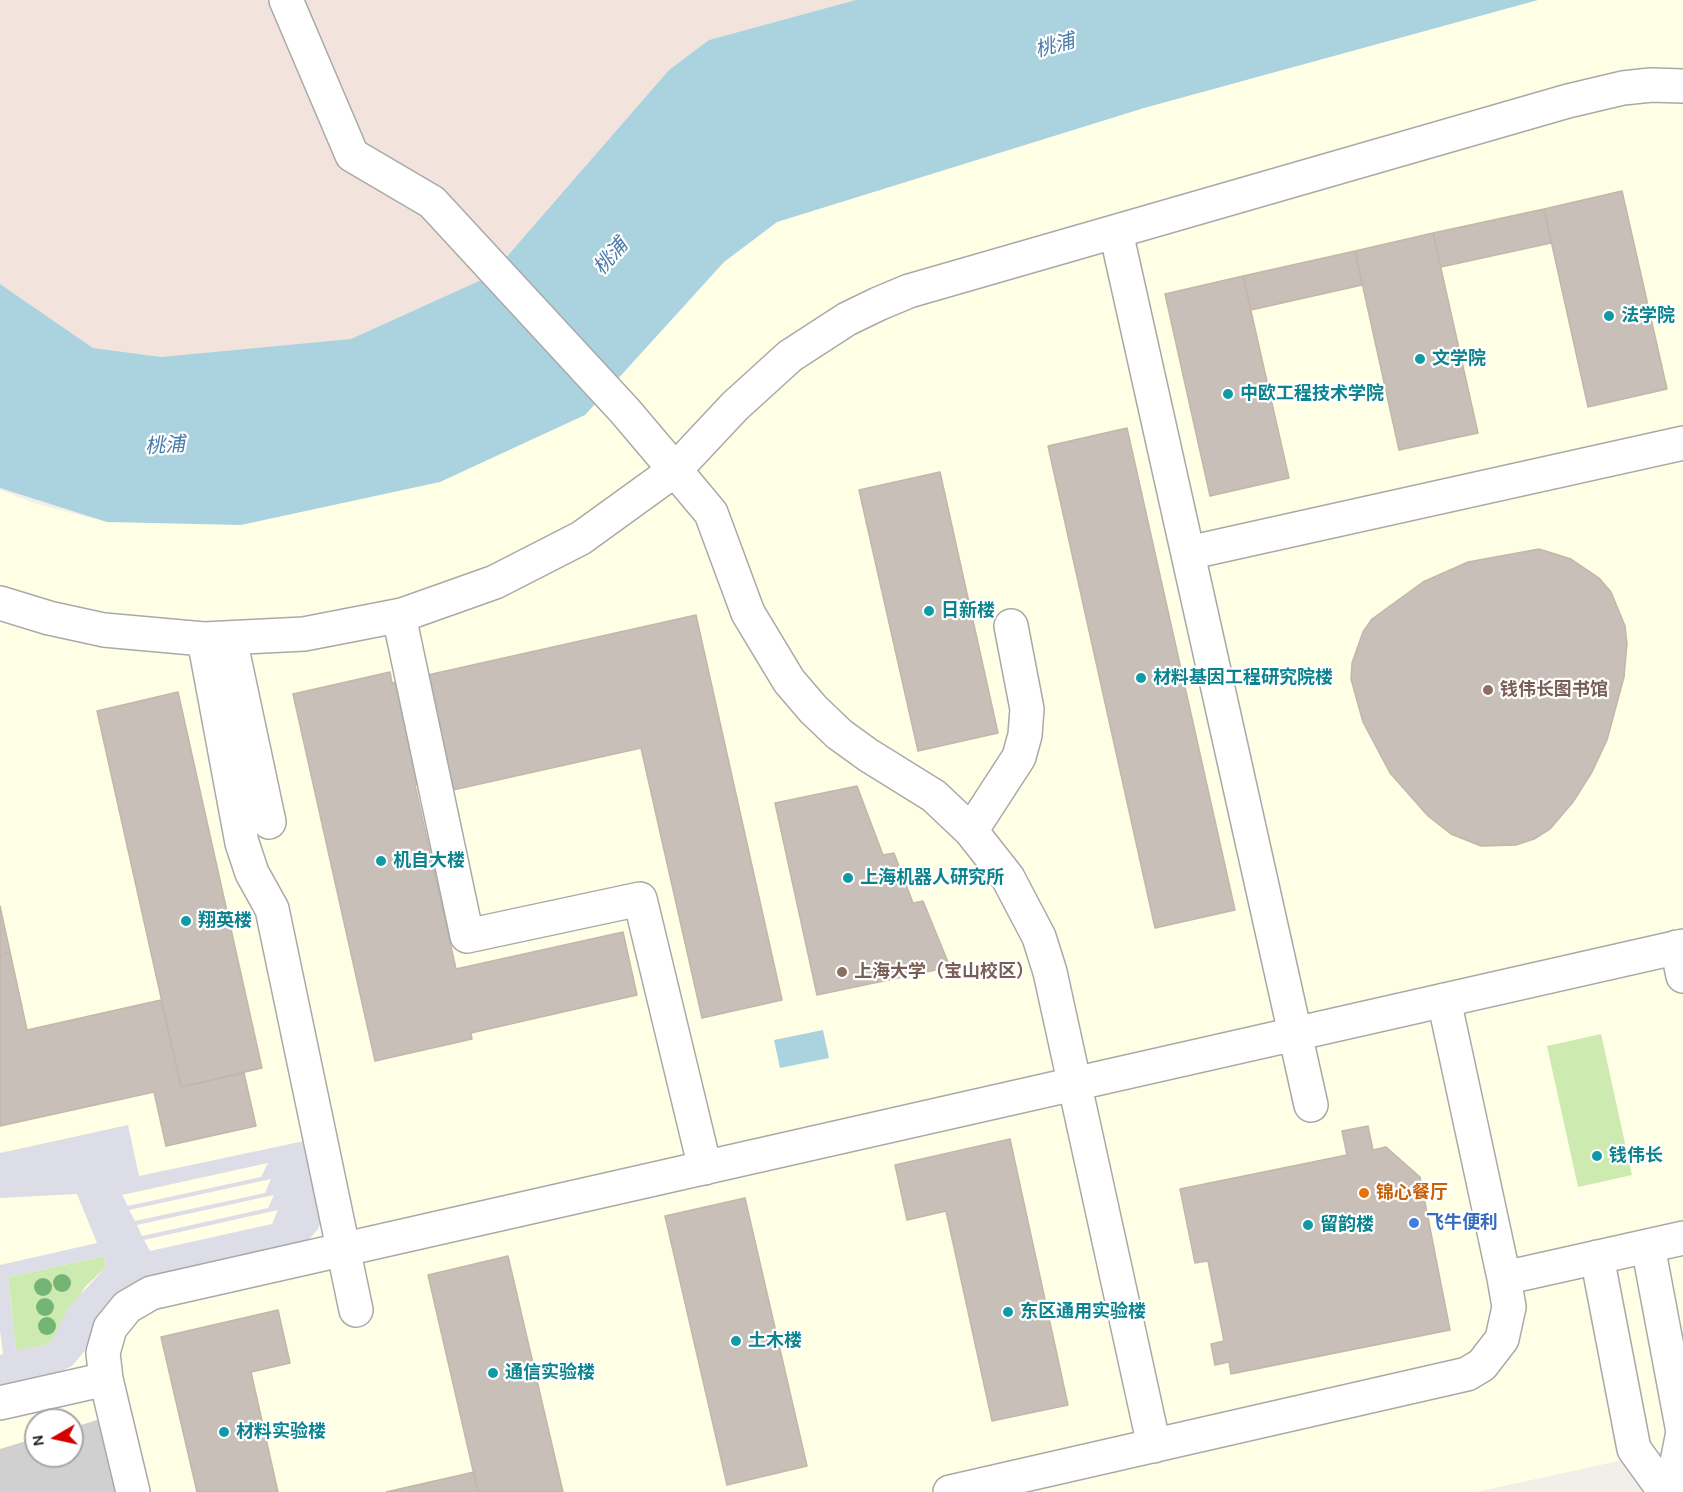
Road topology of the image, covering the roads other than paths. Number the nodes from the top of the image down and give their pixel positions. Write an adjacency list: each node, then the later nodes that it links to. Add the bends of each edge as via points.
1 (286, 0): 5 (street, via 352,155 432,202)
2 (1683, 87): 3 (street, via 1623,88 1569,101)
3 (1116, 232): 5 (street, via 909,291 847,319 761,380); 6 (street)
4 (1683, 443): 6 (street)
5 (675, 470): 8 (street, via 580,538 538,562 450,600); 12 (street, via 711,513 748,613 789,681 839,734 934,796)
6 (1188, 553): 15 (street)
7 (0, 603): 10 (street, via 104,630)
8 (399, 615): 10 (street, via 304,634); 18 (street, via 467,936 640,899)
9 (1011, 626): 12 (street, via 1027,709 1025,735 1019,757)
10 (217, 639): 11 (street); 21 (street, via 242,843 252,873 272,909)
11 (268, 822)
12 (970, 831): 16 (street, via 1008,878 1039,937)
13 (1681, 956): 14 (street)
14 (1444, 1000): 15 (street); 23 (street)
15 (1295, 1034): 16 (street); 17 (street)
16 (1074, 1084): 18 (street); 27 (street)
17 (1311, 1105)
18 (705, 1168): 21 (street)
19 (1683, 1238): 20 (street)
20 (1648, 1246): 22 (street); 31 (street, via 1683,1432)
21 (344, 1249): 24 (street); 25 (street, via 138,1299 118,1317 105,1341 102,1353)
22 (1597, 1257): 23 (street); 30 (street, via 1634,1449)
23 (1504, 1278): 27 (street, via 1509,1307 1502,1339 1482,1365 1467,1374)
24 (356, 1310)
25 (106, 1379): 26 (street); 28 (street)
26 (0, 1403)
27 (1154, 1446): 29 (street)
28 (133, 1492)
29 (950, 1492)
30 (1665, 1492)
31 (1671, 1492)

